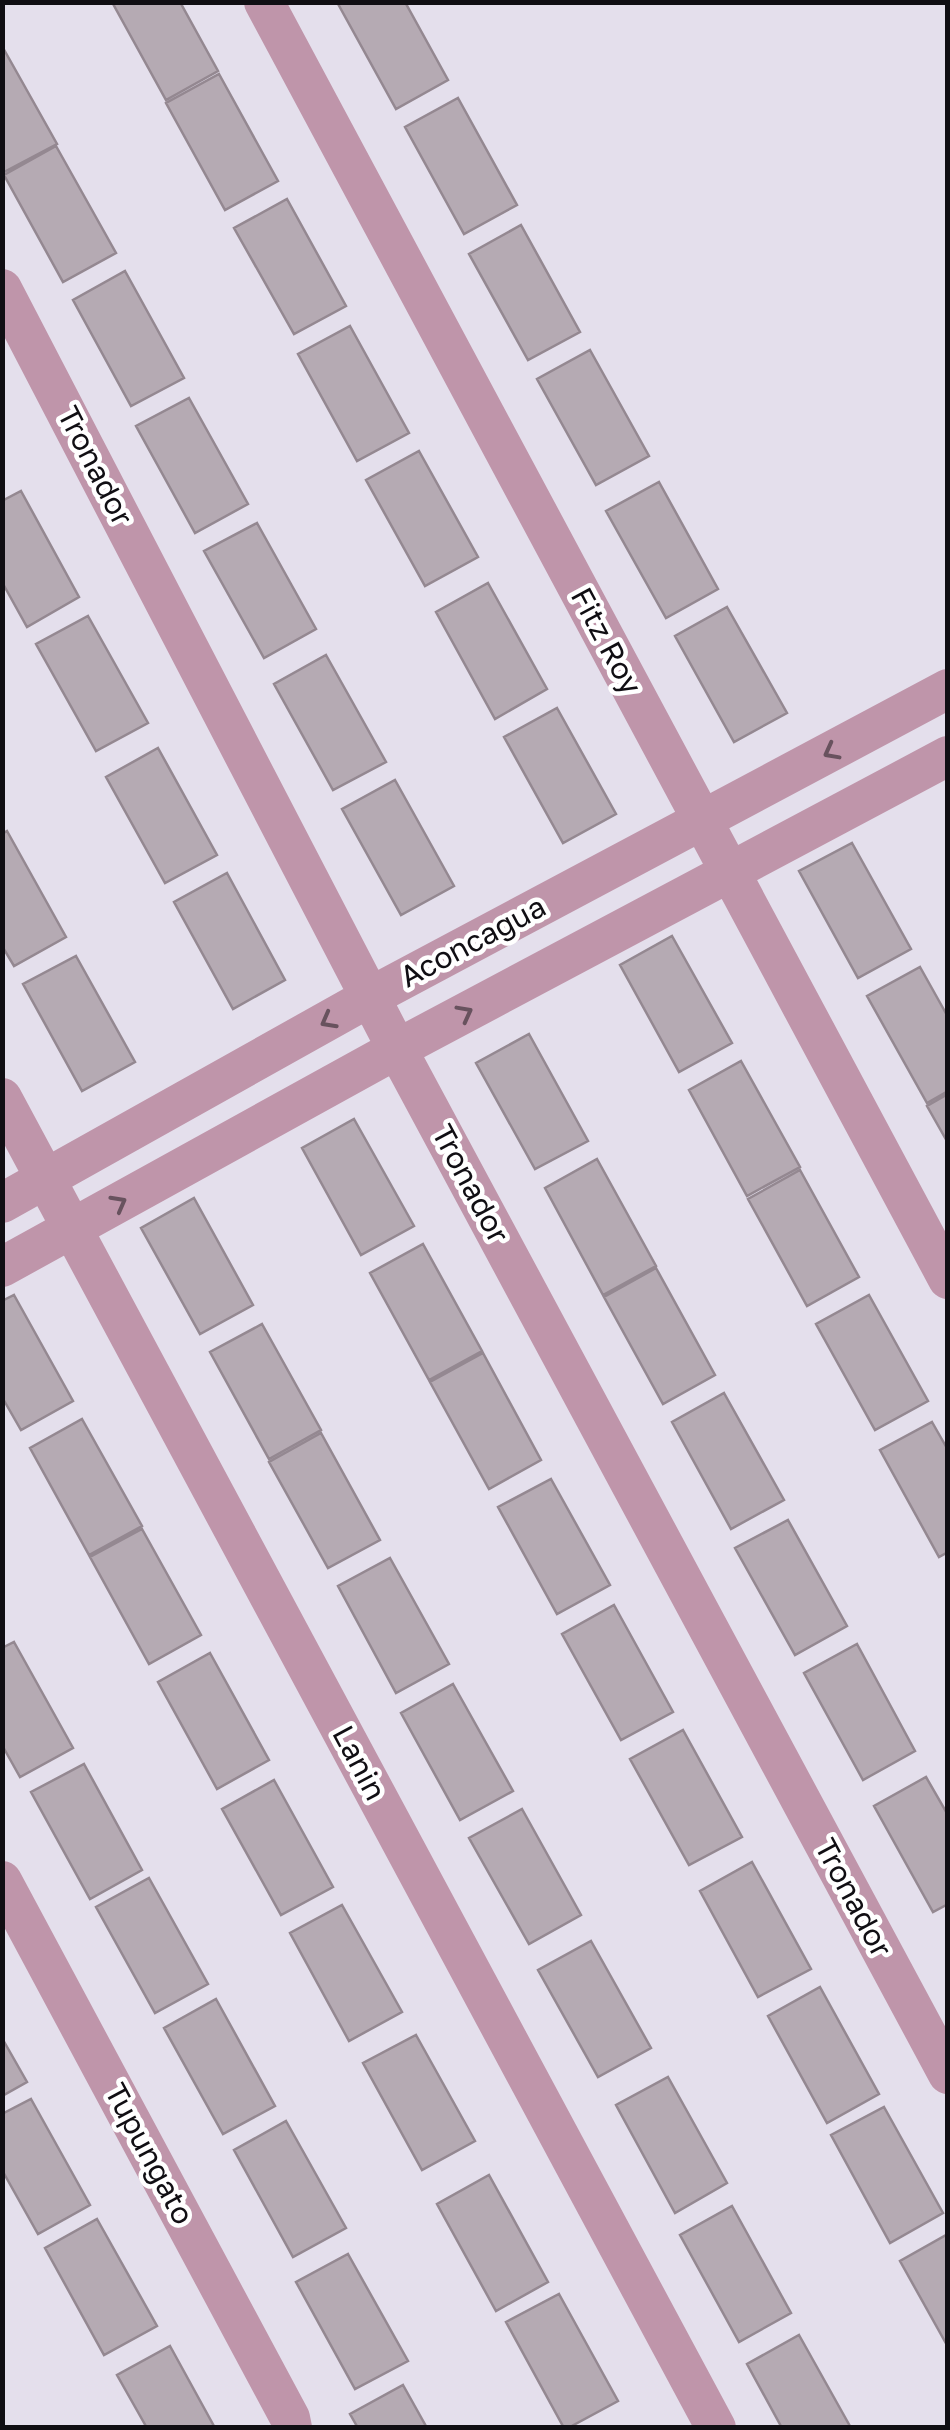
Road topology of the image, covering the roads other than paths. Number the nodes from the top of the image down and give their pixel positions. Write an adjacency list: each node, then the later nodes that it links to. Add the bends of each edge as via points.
1 (264, 2): 6 (street, Fitz Roy)
2 (2, 289): 8 (street, Tronador)
3 (948, 689): 4 (street, Aconcagua)
4 (898, 716): 5 (street); 6 (street, Aconcagua, one-way to 6)
5 (938, 761): 7 (street, Aconcagua)
6 (702, 820): 7 (street, Fitz Roy); 8 (street, Aconcagua)
7 (730, 871): 9 (street, Aconcagua, one-way to 7); 15 (street, Fitz Roy)
8 (370, 997): 9 (street, Tronador); 11 (street, Aconcagua, one-way to 11)
9 (398, 1049): 13 (street, Aconcagua, one-way to 9); 17 (street, Tronador)
10 (2, 1098): 11 (street, Lanin)
11 (46, 1180): 12 (street, Aconcagua); 13 (street, Lanin)
12 (2, 1203)
13 (72, 1230): 14 (street, Aconcagua); 19 (street, Lanin)
14 (2, 1267)
15 (948, 1279)
16 (2, 1881): 18 (street, Tupungato)
17 (948, 2074)
18 (292, 2428)
19 (716, 2428)

